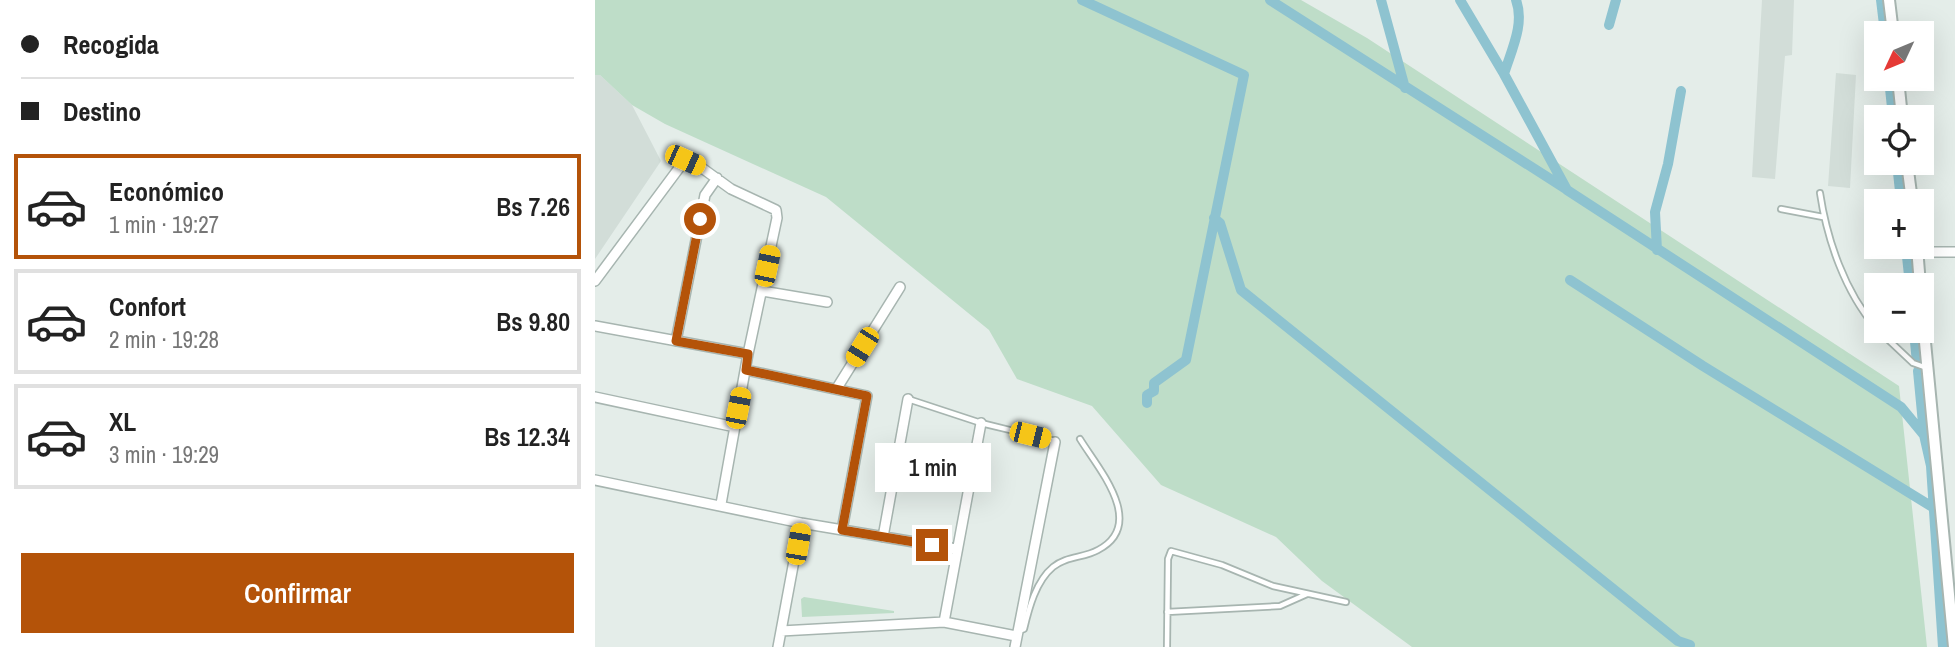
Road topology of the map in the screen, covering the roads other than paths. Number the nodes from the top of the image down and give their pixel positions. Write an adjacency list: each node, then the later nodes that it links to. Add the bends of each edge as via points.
1 (1889, 0): 2 (street)
2 (1892, 21)
3 (717, 178): 9 (street, via 685,160 680,164); 11 (street, via 776,210); 15 (street, via 705,195)
4 (1820, 193): 6 (lane)
5 (1781, 209): 6 (lane)
6 (1823, 217): 13 (lane, via 1846,281)
7 (1934, 250): 8 (street)
8 (1955, 252)
9 (595, 281)
10 (900, 287): 21 (street)
11 (762, 291): 12 (street); 18 (street)
12 (827, 302)
13 (1864, 313)
14 (595, 326): 15 (street)
15 (676, 341): 18 (street)
16 (1892, 343): 19 (lane, via 1913,363)
17 (1925, 343): 19 (street)
18 (748, 354): 20 (street)
19 (1928, 368): 43 (street)
20 (746, 370): 21 (street); 25 (street)
21 (837, 387): 31 (street, via 867,396)
22 (595, 397): 25 (street)
23 (908, 399): 24 (lane); 32 (street)
24 (981, 423): 27 (lane); 33 (street)
25 (735, 427): 29 (street)
26 (1080, 439): 39 (lane, via 1114,490 1119,510 1114,535 1099,550 1051,568 1034,596 1024,629)
27 (1055, 442): 39 (street)
28 (595, 480): 29 (street)
29 (721, 504): 30 (street)
30 (801, 523): 31 (street); 38 (street)
31 (842, 530): 32 (street)
32 (883, 537): 33 (street)
33 (956, 549): 37 (street)
34 (1307, 594): 35 (lane); 36 (lane, via 1280,606); 36 (lane, via 1171,551)
35 (1346, 602)
36 (1167, 612): 42 (lane)
37 (944, 622): 38 (street); 39 (street)
38 (781, 631): 40 (street)
39 (1017, 634): 41 (street)
40 (778, 647)
41 (1015, 647)
42 (1167, 647)
43 (1954, 647)

